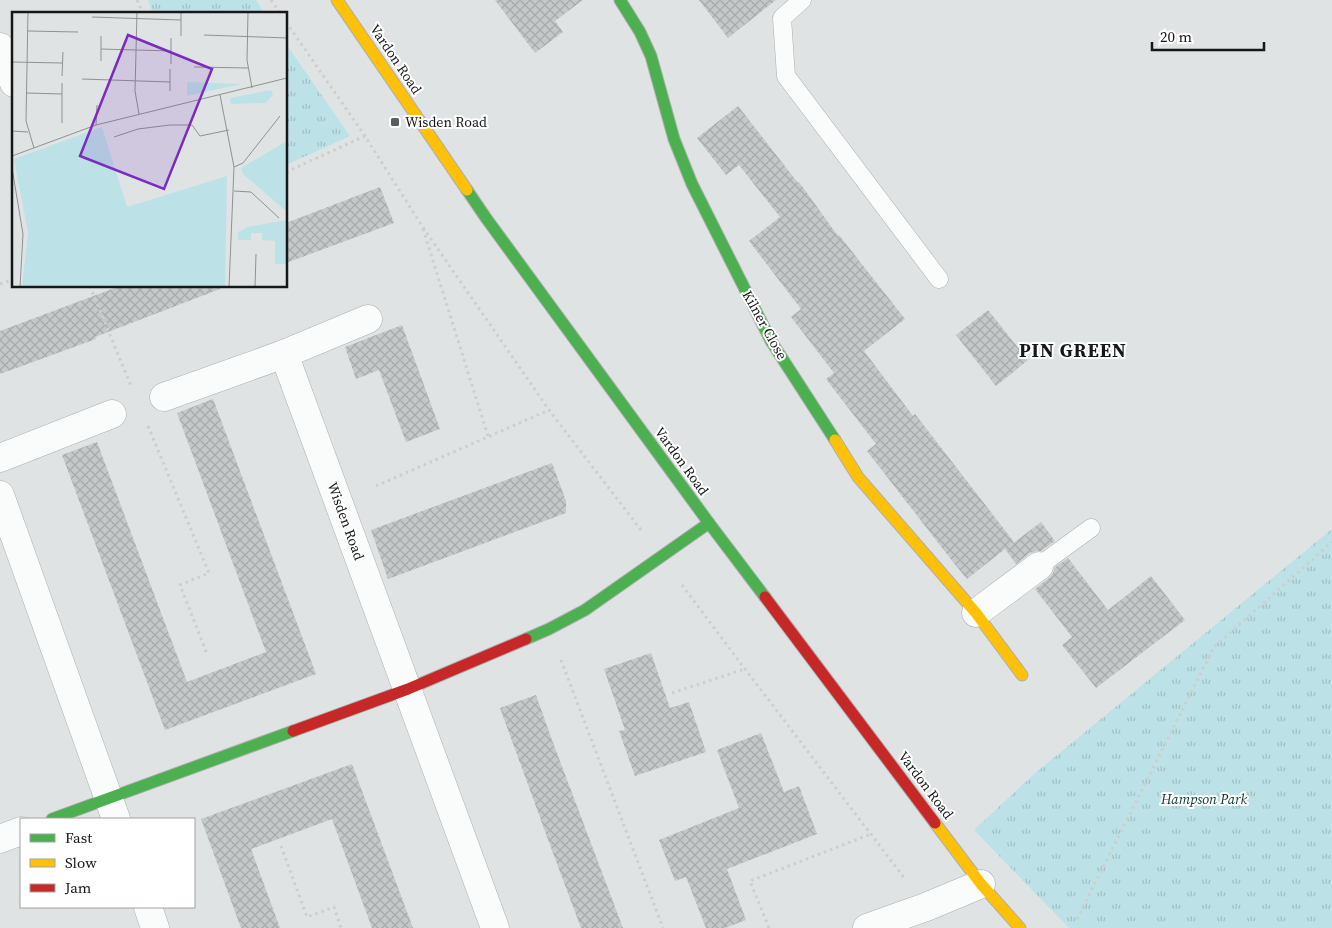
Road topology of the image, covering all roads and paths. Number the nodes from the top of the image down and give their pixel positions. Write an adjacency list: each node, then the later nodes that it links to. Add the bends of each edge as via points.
1 (138, 0): 6 (path)
2 (271, 0): 7 (path)
3 (337, 0): 29 (street, Vardon Road, via 486,218)
4 (620, 0): 35 (street, Kilner Close, via 651,56 674,139 692,184 770,341 858,477)
5 (802, 0): 14 (lane, via 782,18 786,76)
6 (142, 12)
7 (280, 12)
8 (288, 25): 11 (path)
9 (5, 49): 10 (street)
10 (12, 76)
11 (365, 136): 12 (path); 13 (path)
12 (288, 171)
13 (422, 226): 22 (path); 25 (path)
14 (939, 279)
15 (12, 280): 16 (path)
16 (0, 284)
17 (91, 288): 20 (path)
18 (368, 319): 19 (street)
19 (284, 354): 21 (street); 40 (street, Wisden Road)
20 (134, 394)
21 (164, 397)
22 (549, 410): 25 (path); 31 (path)
23 (112, 414): 26 (street)
24 (145, 421): 37 (path, via 209,574 180,585)
25 (488, 436): 27 (path)
26 (0, 458)
27 (376, 486)
28 (0, 495): 42 (street)
29 (709, 523): 36 (street, via 585,610); 48 (street, Vardon Road)
30 (1091, 528): 33 (lane)
31 (646, 536)
32 (1332, 542): 51 (path, via 1214,647)
33 (1039, 566): 35 (street)
34 (679, 581): 38 (path)
35 (976, 613): 39 (street, Kilner Close)
36 (549, 629): 40 (street); 55 (path)
37 (207, 654)
38 (745, 669): 41 (path); 45 (path)
39 (1022, 675)
40 (408, 689): 42 (street); 54 (street, Wisden Road)
41 (672, 693)
42 (112, 809): 43 (street)
43 (58, 818)
44 (20, 831): 46 (street)
45 (871, 834): 49 (path); 56 (path, via 750,881)
46 (0, 839)
47 (281, 846): 53 (path, via 307,916 334,907)
48 (981, 884): 49 (street); 58 (street, Vardon Road)
49 (926, 907): 57 (street)
50 (148, 908): 52 (street)
51 (1077, 919)
52 (155, 928)
53 (341, 928)
54 (495, 928)
55 (663, 928)
56 (769, 928)
57 (867, 928)
58 (1020, 928)

